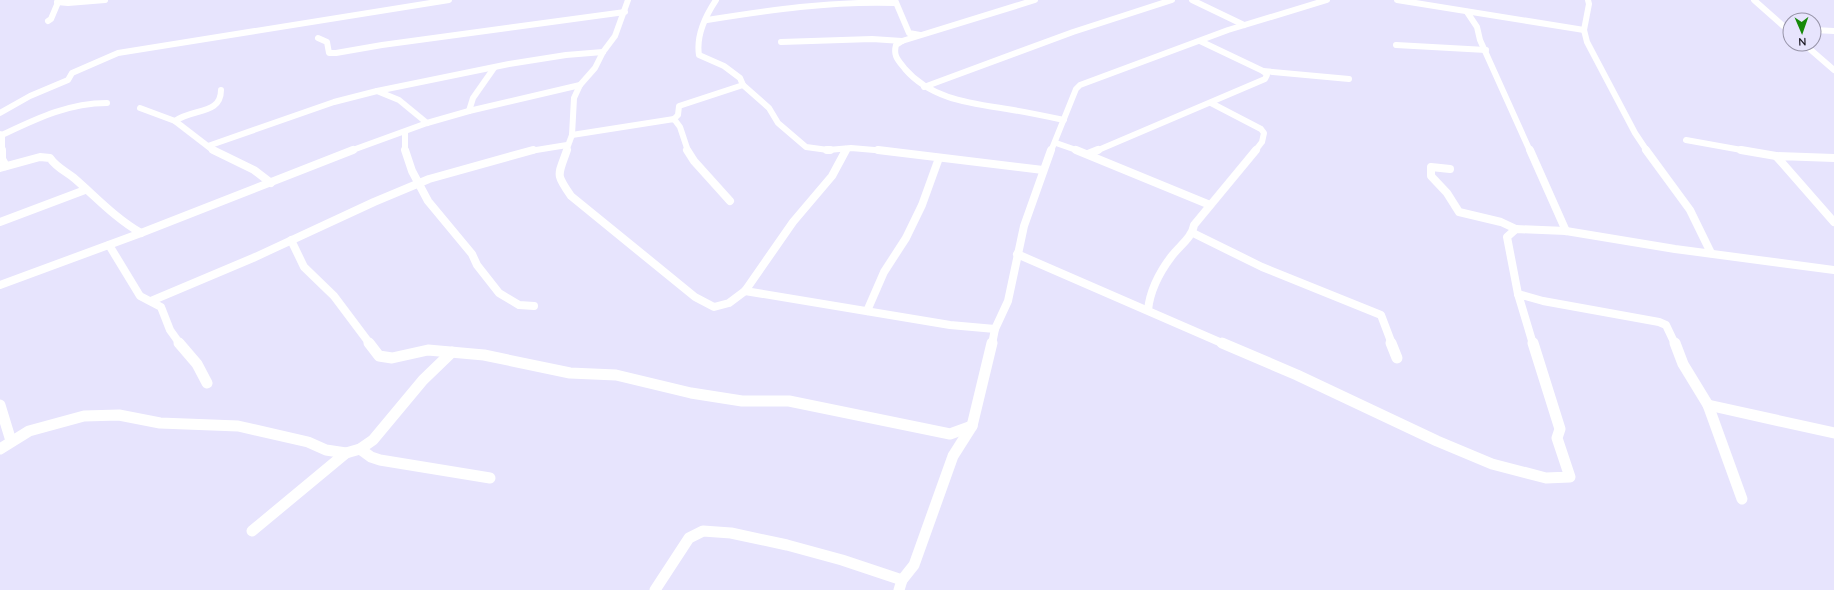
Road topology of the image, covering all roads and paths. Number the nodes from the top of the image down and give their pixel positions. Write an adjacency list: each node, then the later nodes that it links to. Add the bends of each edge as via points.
1 (105, 0): 12 (street, via 68,3)
2 (448, 0): 46 (street, via 118,53 81,68 72,73 68,80 30,96)
3 (628, 0): 15 (street)
4 (716, 0): 17 (street, via 710,8)
5 (1035, 0): 24 (street)
6 (1172, 0): 39 (street, via 1073,32)
7 (1192, 0): 20 (street)
8 (1324, 0): 20 (street)
9 (1397, 0): 16 (street)
10 (1588, 0): 21 (street, via 1590,4)
11 (1754, 0): 19 (street)
12 (58, 1): 18 (street)
13 (895, 1): 14 (street); 24 (street, via 908,33)
14 (807, 2): 17 (street)
15 (625, 12): 25 (street, via 412,40 336,54 329,53 327,42); 31 (street, via 615,36)
16 (1467, 12): 21 (street); 30 (street, via 1478,28)
17 (707, 20): 38 (street, via 697,44 699,55 724,66 740,78)
18 (48, 21)
19 (1782, 23)
20 (1244, 25): 27 (street)
21 (1584, 30): 81 (street, via 1600,70 1635,133 1690,210)
22 (1822, 31): 23 (street)
23 (1834, 32)
24 (920, 35): 26 (street)
25 (318, 38)
26 (902, 41): 28 (street, via 872,39); 39 (street, via 894,48 896,58)
27 (1200, 41): 35 (street); 48 (street, via 1080,85 1074,93)
28 (781, 42)
29 (1396, 44): 30 (street)
30 (1486, 50): 76 (street)
31 (603, 52): 33 (street, via 561,56); 37 (street, via 596,68)
32 (1813, 52): 34 (street)
33 (494, 68): 41 (street); 45 (street, via 473,98)
34 (1834, 70)
35 (1263, 71): 36 (street); 43 (street, via 1267,75 1265,79)
36 (1349, 79)
37 (580, 85): 45 (street); 53 (street, via 574,98)
38 (743, 85): 47 (street, via 679,106 678,115); 58 (street, via 769,108 778,123 806,147)
39 (924, 87): 48 (street, via 962,102)
40 (221, 90): 49 (street, via 221,100 216,106 183,115)
41 (377, 91): 50 (street, via 399,100); 57 (street, via 334,102)
42 (107, 103): 52 (street, via 76,104)
43 (1210, 103): 60 (street); 72 (street, via 1264,133 1262,142)
44 (140, 108): 49 (street)
45 (469, 111): 50 (street)
46 (0, 113)
47 (674, 119): 53 (street); 71 (street, via 694,161)
48 (1064, 120): 55 (street)
49 (175, 121): 57 (street)
50 (427, 123): 51 (street)
51 (405, 132): 68 (street, via 336,156); 69 (street, via 404,148)
52 (1, 135): 65 (street)
53 (572, 135): 56 (street)
54 (1686, 140): 61 (street)
55 (1056, 143): 60 (street); 67 (street)
56 (567, 145): 69 (street, via 540,148); 85 (street, via 559,178 571,196 584,208 706,305 720,306)
57 (208, 146): 68 (street, via 230,160 254,170)
58 (828, 150): 59 (street); 64 (street)
59 (846, 150): 62 (street, via 872,149); 64 (street)
60 (1088, 154): 72 (street)
61 (1776, 156): 63 (street); 74 (street)
62 (939, 158): 67 (street); 90 (street, via 922,205 906,238 884,272)
63 (1834, 158)
64 (841, 159): 85 (street, via 832,176 793,222)
65 (3, 167): 70 (street, via 40,157 50,158 53,164 73,177)
66 (1450, 169): 75 (street, via 1431,166 1431,176 1447,193 1459,212 1501,222)
67 (1043, 170): 82 (street)
68 (271, 183): 77 (street)
69 (417, 185): 79 (street); 88 (street, via 499,292 519,304)
70 (85, 190): 73 (street); 77 (street, via 125,225)
71 (730, 201)
72 (1210, 205): 78 (street, via 1194,225)
73 (0, 222)
74 (1834, 222)
75 (1516, 229): 76 (street); 86 (street, via 1507,237)
76 (1566, 232): 81 (street)
77 (141, 233): 80 (street)
78 (1193, 233): 89 (street, via 1180,244 1160,274 1148,298); 93 (street, via 1273,273 1381,315)
79 (291, 240): 87 (street); 92 (street, via 304,267 334,296 379,356 392,358 428,350)
80 (109, 244): 84 (street); 87 (street, via 140,296)
81 (1711, 253): 83 (street)
82 (1016, 254): 89 (street); 91 (street, via 1008,301)
83 (1834, 270)
84 (0, 286)
85 (745, 291): 90 (street)
86 (1518, 294): 89 (street, via 1560,429 1557,438 1570,477 1546,478 1492,464); 96 (street, via 1666,325 1683,364)
87 (151, 301): 94 (street, via 161,307 167,324 203,370)
88 (534, 306)
89 (1148, 310)
90 (867, 311): 91 (street, via 950,325)
91 (996, 329): 97 (street)
92 (452, 352): 97 (street, via 570,373 616,375 691,393 742,401 789,401 950,434); 101 (street, via 423,380 373,440)
93 (1397, 358)
94 (206, 383)
95 (0, 405): 99 (street)
96 (1708, 405): 98 (street); 104 (street)
97 (972, 426): 106 (street, via 953,456 914,565)
98 (1834, 433)
99 (11, 440): 100 (street); 102 (street, via 29,431 84,416 119,415 160,423 238,426)
100 (0, 449)
101 (360, 449): 102 (street); 103 (street, via 370,457 380,460)
102 (346, 453): 105 (street)
103 (490, 478)
104 (1742, 499)
105 (252, 531)
106 (900, 587): 107 (street, via 842,560 731,533 703,531 689,538)
107 (654, 590)

